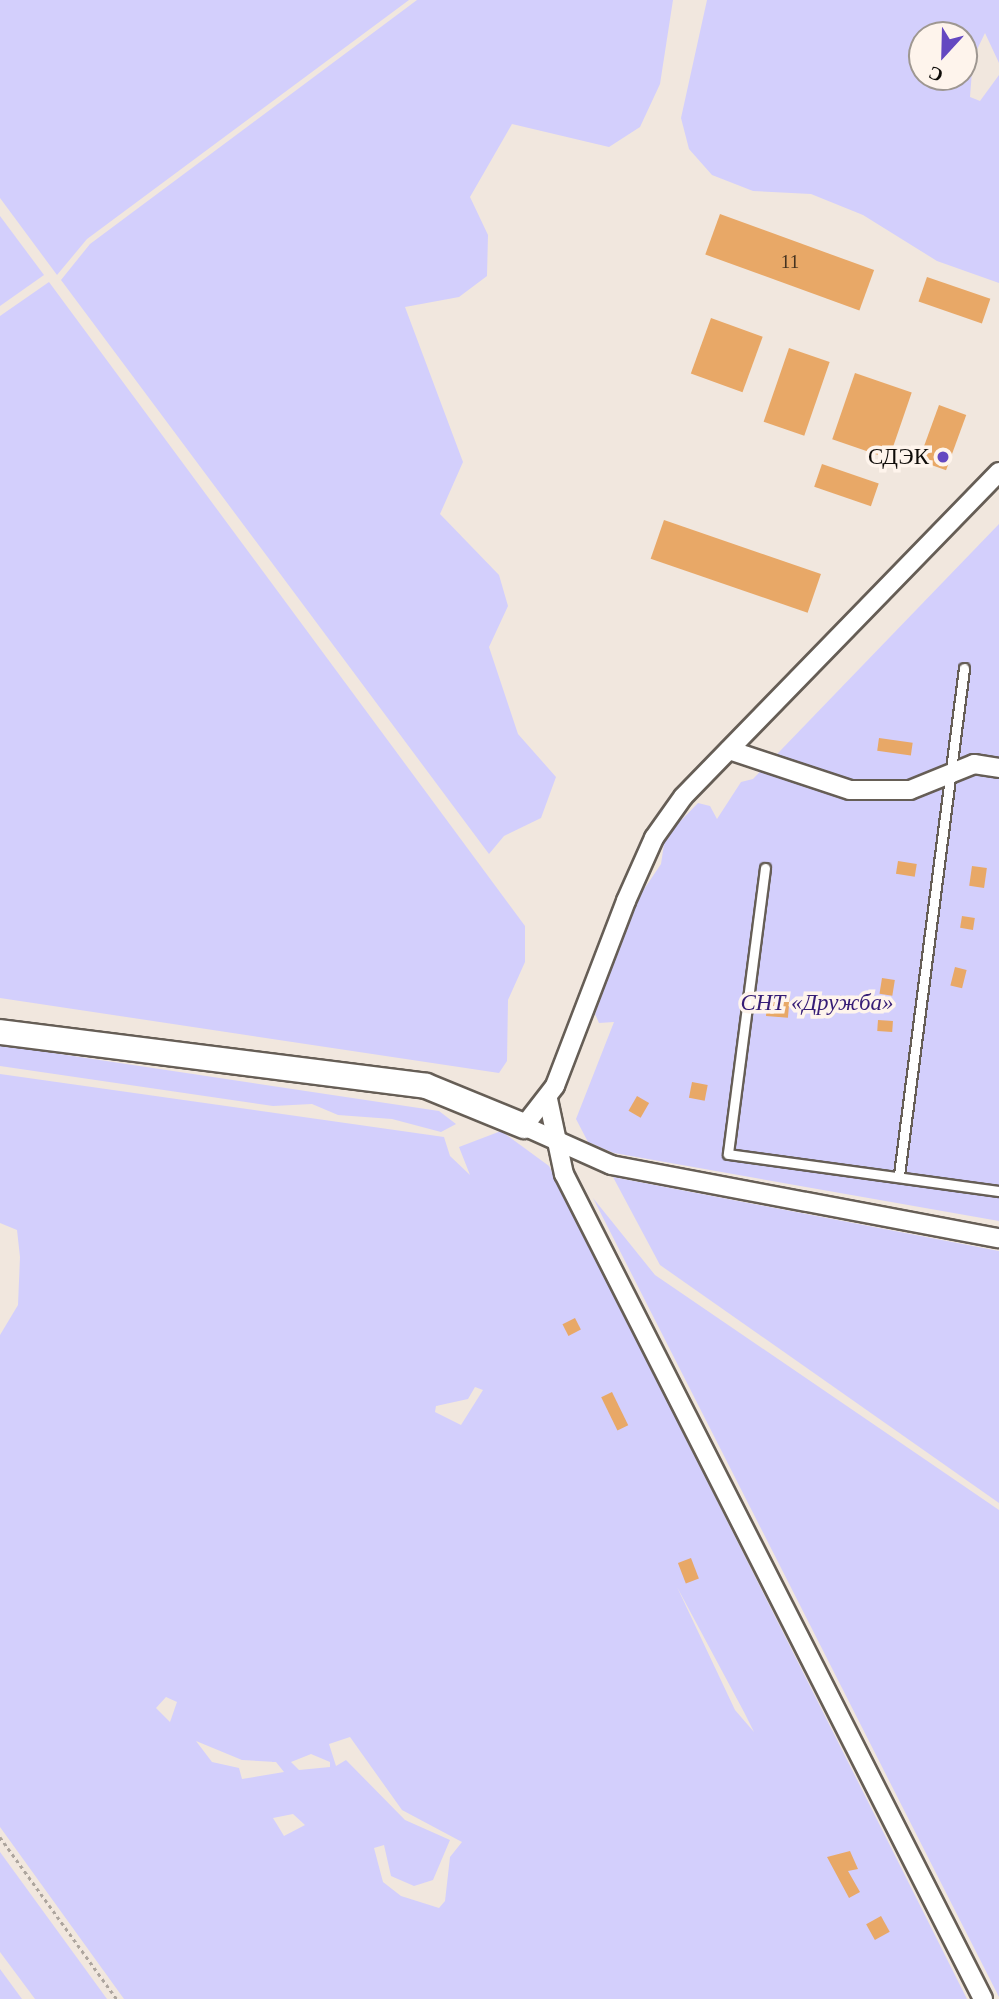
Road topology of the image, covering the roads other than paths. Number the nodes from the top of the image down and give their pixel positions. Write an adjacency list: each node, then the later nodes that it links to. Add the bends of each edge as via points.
1 (999, 472): 3 (street)
2 (964, 668): 5 (lane, via 952,730)
3 (729, 750): 5 (street, via 850,790 910,790); 8 (street, via 654,838)
4 (999, 768): 5 (street, via 974,764)
5 (953, 777): 11 (lane)
6 (765, 868): 11 (lane, via 728,1154)
7 (0, 1032): 9 (street, via 426,1086)
8 (548, 1099): 9 (street); 10 (street)
9 (524, 1126): 10 (street)
10 (555, 1143): 13 (street, via 649,1173); 14 (street, via 564,1174)
11 (899, 1175): 12 (lane)
12 (999, 1191)
13 (999, 1238)
14 (983, 1999)

